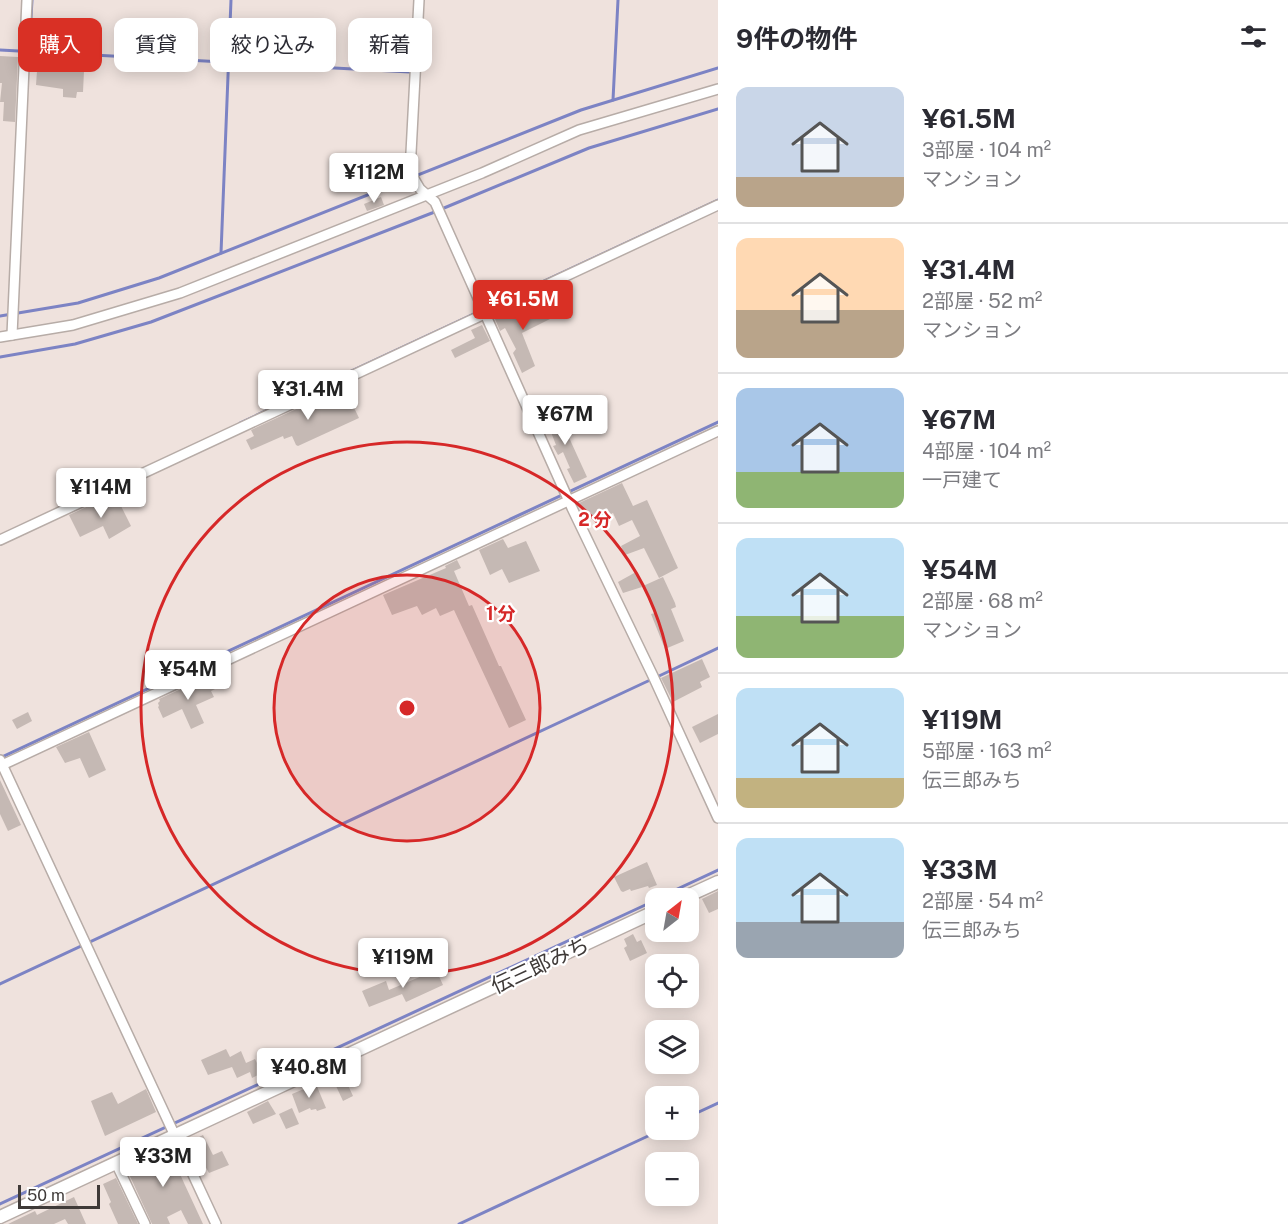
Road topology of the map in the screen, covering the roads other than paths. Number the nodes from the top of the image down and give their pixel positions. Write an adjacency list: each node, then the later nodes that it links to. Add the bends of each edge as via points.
1 (27, 0): 7 (street)
2 (419, 0): 4 (street, via 414,178)
3 (718, 89): 4 (street, via 595,124)
4 (427, 195): 6 (street, via 438,210); 7 (street, via 180,293 73,325)
5 (718, 205): 6 (street)
6 (486, 315): 10 (street); 11 (street)
7 (12, 335): 8 (street)
8 (0, 337)
9 (718, 430): 10 (street)
10 (568, 495): 12 (street); 13 (street)
11 (0, 540)
12 (1, 764): 17 (street)
13 (718, 818)
14 (718, 882): 15 (street)
15 (699, 891)
16 (645, 916): 17 (street, 伝三郎みち)
17 (172, 1130): 18 (street, 伝三郎みち); 21 (street)
18 (116, 1163): 19 (street, 伝三郎みち); 20 (street)
19 (0, 1217)
20 (145, 1224)
21 (216, 1224)

